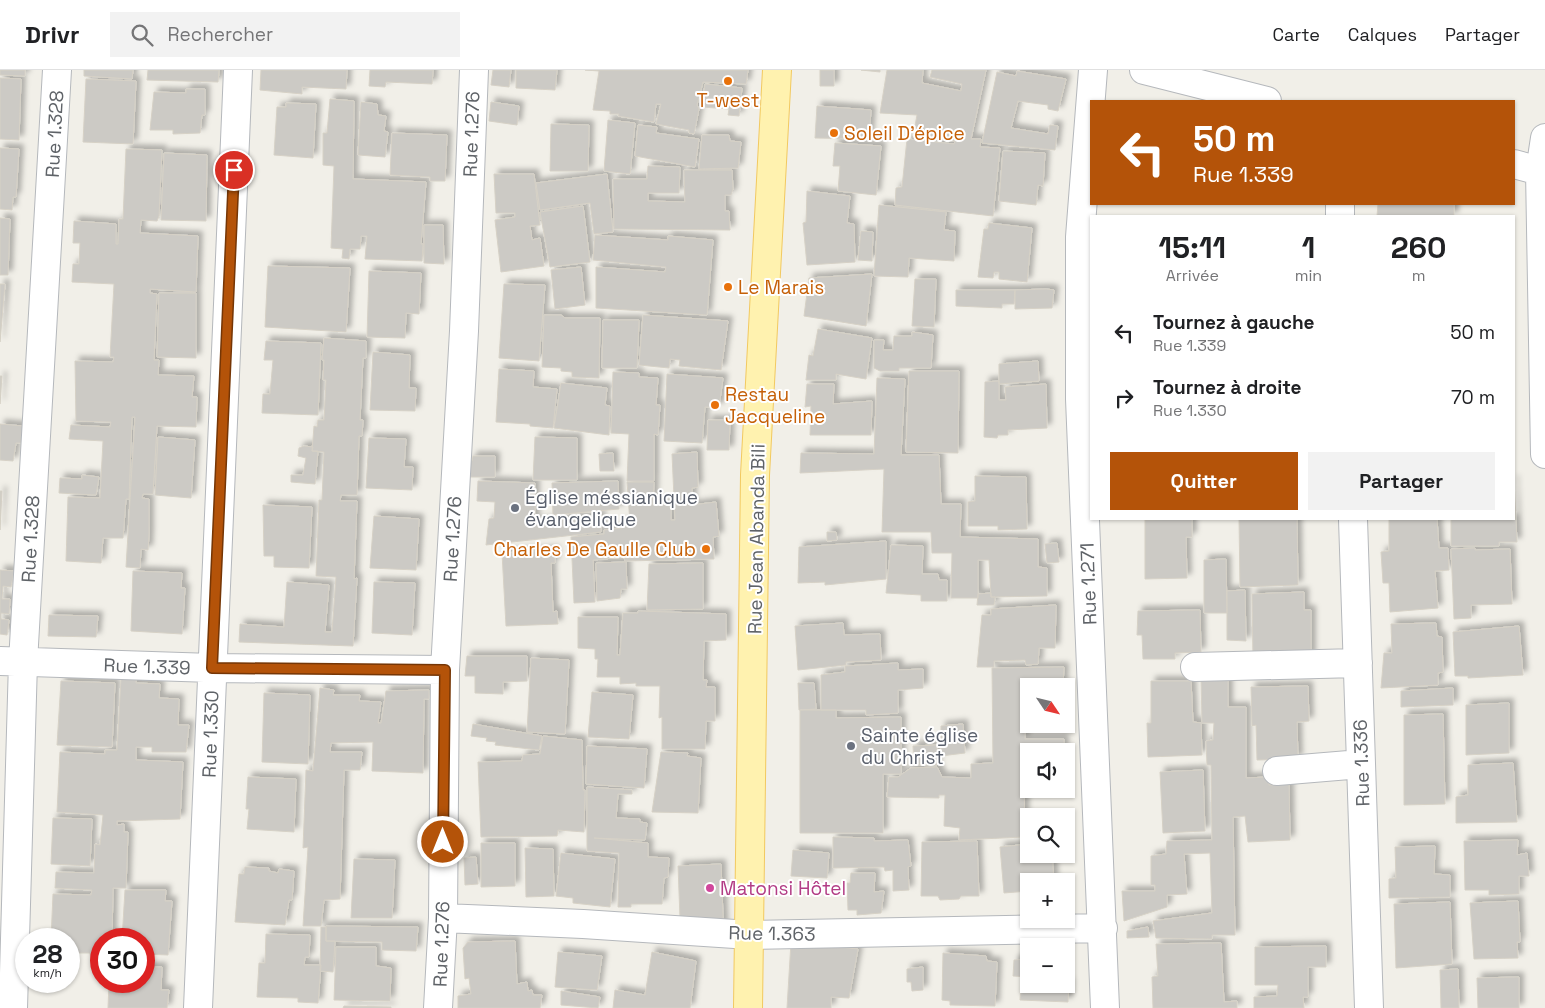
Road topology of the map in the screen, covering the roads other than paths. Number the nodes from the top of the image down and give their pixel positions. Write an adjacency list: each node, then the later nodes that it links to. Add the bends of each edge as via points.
1 (58, 70): 16 (street, Rue 1.328)
2 (238, 70): 19 (street, Rue 1.330)
3 (474, 70): 20 (street, Rue 1.276, via 464,331)
4 (777, 70): 25 (main road, Rue Jean Abanda Bili, via 756,475)
5 (1093, 70): 7 (street, Rue 1.271)
6 (1144, 70): 8 (street)
7 (1091, 100)
8 (1263, 100)
9 (1090, 109): 13 (street, Rue 1.271, via 1080,237)
10 (1545, 138): 12 (street)
11 (1515, 164): 12 (street)
12 (1540, 171): 14 (street)
13 (1086, 399): 24 (street, Rue 1.271)
14 (1545, 454)
15 (1353, 520): 17 (street, Rue 1.336)
16 (11, 661): 19 (street, Rue 1.339); 26 (street, Rue 1.328)
17 (1358, 663): 18 (street); 21 (street, Rue 1.336)
18 (1195, 667)
19 (212, 668): 20 (street, Rue 1.339); 27 (street, Rue 1.330)
20 (445, 670): 23 (street, Rue 1.276)
21 (1361, 764): 22 (street); 31 (street, Rue 1.336)
22 (1277, 771)
23 (443, 918): 25 (street, Rue 1.363); 28 (street, Rue 1.276)
24 (1102, 928): 25 (street, Rue 1.363); 30 (street, Rue 1.271)
25 (750, 935): 29 (main road, Rue Jean Abanda Bili)
26 (13, 1008)
27 (198, 1008)
28 (438, 1008)
29 (748, 1008)
30 (1105, 1008)
31 (1369, 1008)

